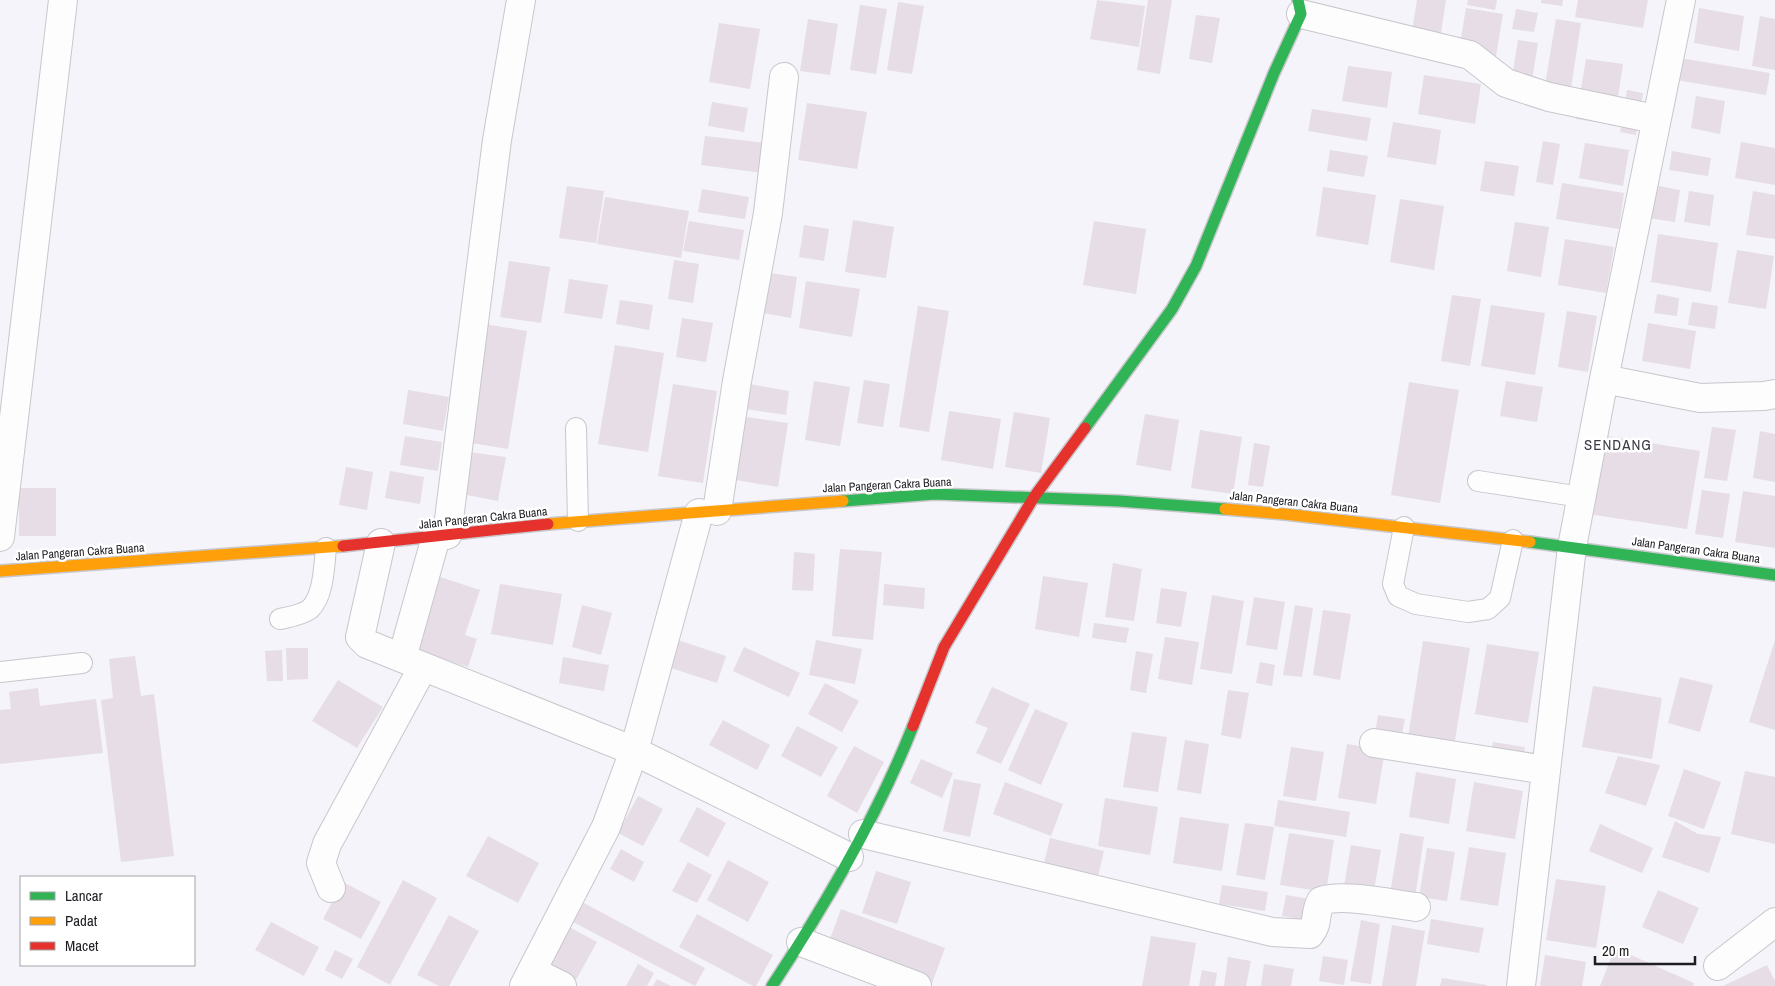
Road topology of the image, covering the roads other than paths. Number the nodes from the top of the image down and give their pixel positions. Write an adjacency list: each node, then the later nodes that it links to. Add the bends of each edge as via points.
1 (63, 0): 17 (street)
2 (521, 0): 16 (street, via 497,140)
3 (1681, 0): 6 (street)
4 (1300, 7): 6 (street, via 1470,55 1506,83 1549,97); 11 (main road, via 1196,266 1172,309)
5 (784, 77): 13 (street, via 768,212 737,381)
6 (1656, 120): 7 (street)
7 (1604, 379): 8 (street, via 1700,398); 12 (street)
8 (1775, 394)
9 (576, 428): 14 (lane)
10 (1478, 481): 12 (lane)
11 (1034, 497): 13 (main road, Jalan Pangeran Cakra Buana, via 935,494); 15 (main road, Jalan Pangeran Cakra Buana, via 1284,514); 31 (main road, via 944,647 901,756)
12 (1581, 497): 20 (street)
13 (708, 512): 14 (main road, Jalan Pangeran Cakra Buana); 29 (street)
14 (578, 521): 16 (main road, Jalan Pangeran Cakra Buana)
15 (1404, 528): 18 (main road, Jalan Pangeran Cakra Buana); 18 (lane, via 1393,584 1398,596 1416,604 1468,612 1488,609 1500,598)
16 (442, 536): 19 (main road, Jalan Pangeran Cakra Buana); 25 (street)
17 (0, 537)
18 (1513, 540): 20 (main road, Jalan Pangeran Cakra Buana)
19 (381, 543): 21 (main road, Jalan Pangeran Cakra Buana); 25 (street, via 360,637 367,644)
20 (1572, 547): 23 (main road, Jalan Pangeran Cakra Buana); 30 (street)
21 (326, 548): 22 (main road, Jalan Pangeran Cakra Buana); 24 (lane, via 316,601 300,614)
22 (0, 571)
23 (1775, 576)
24 (280, 619)
25 (412, 662): 29 (street); 33 (street, via 327,844 321,863)
26 (82, 663): 27 (lane)
27 (0, 672)
28 (1374, 743): 30 (street)
29 (634, 751): 32 (street); 38 (street, via 606,827)
30 (1546, 770): 42 (street)
31 (863, 834): 32 (main road); 34 (street, via 1272,932 1310,934 1316,928 1321,901 1327,899)
32 (849, 858): 36 (main road)
33 (331, 888)
34 (1416, 907)
35 (1775, 922): 37 (street)
36 (800, 942): 40 (main road); 41 (street)
37 (1718, 966)
38 (528, 978): 39 (street)
39 (562, 986)
40 (772, 986)
41 (917, 986)
42 (1522, 986)

